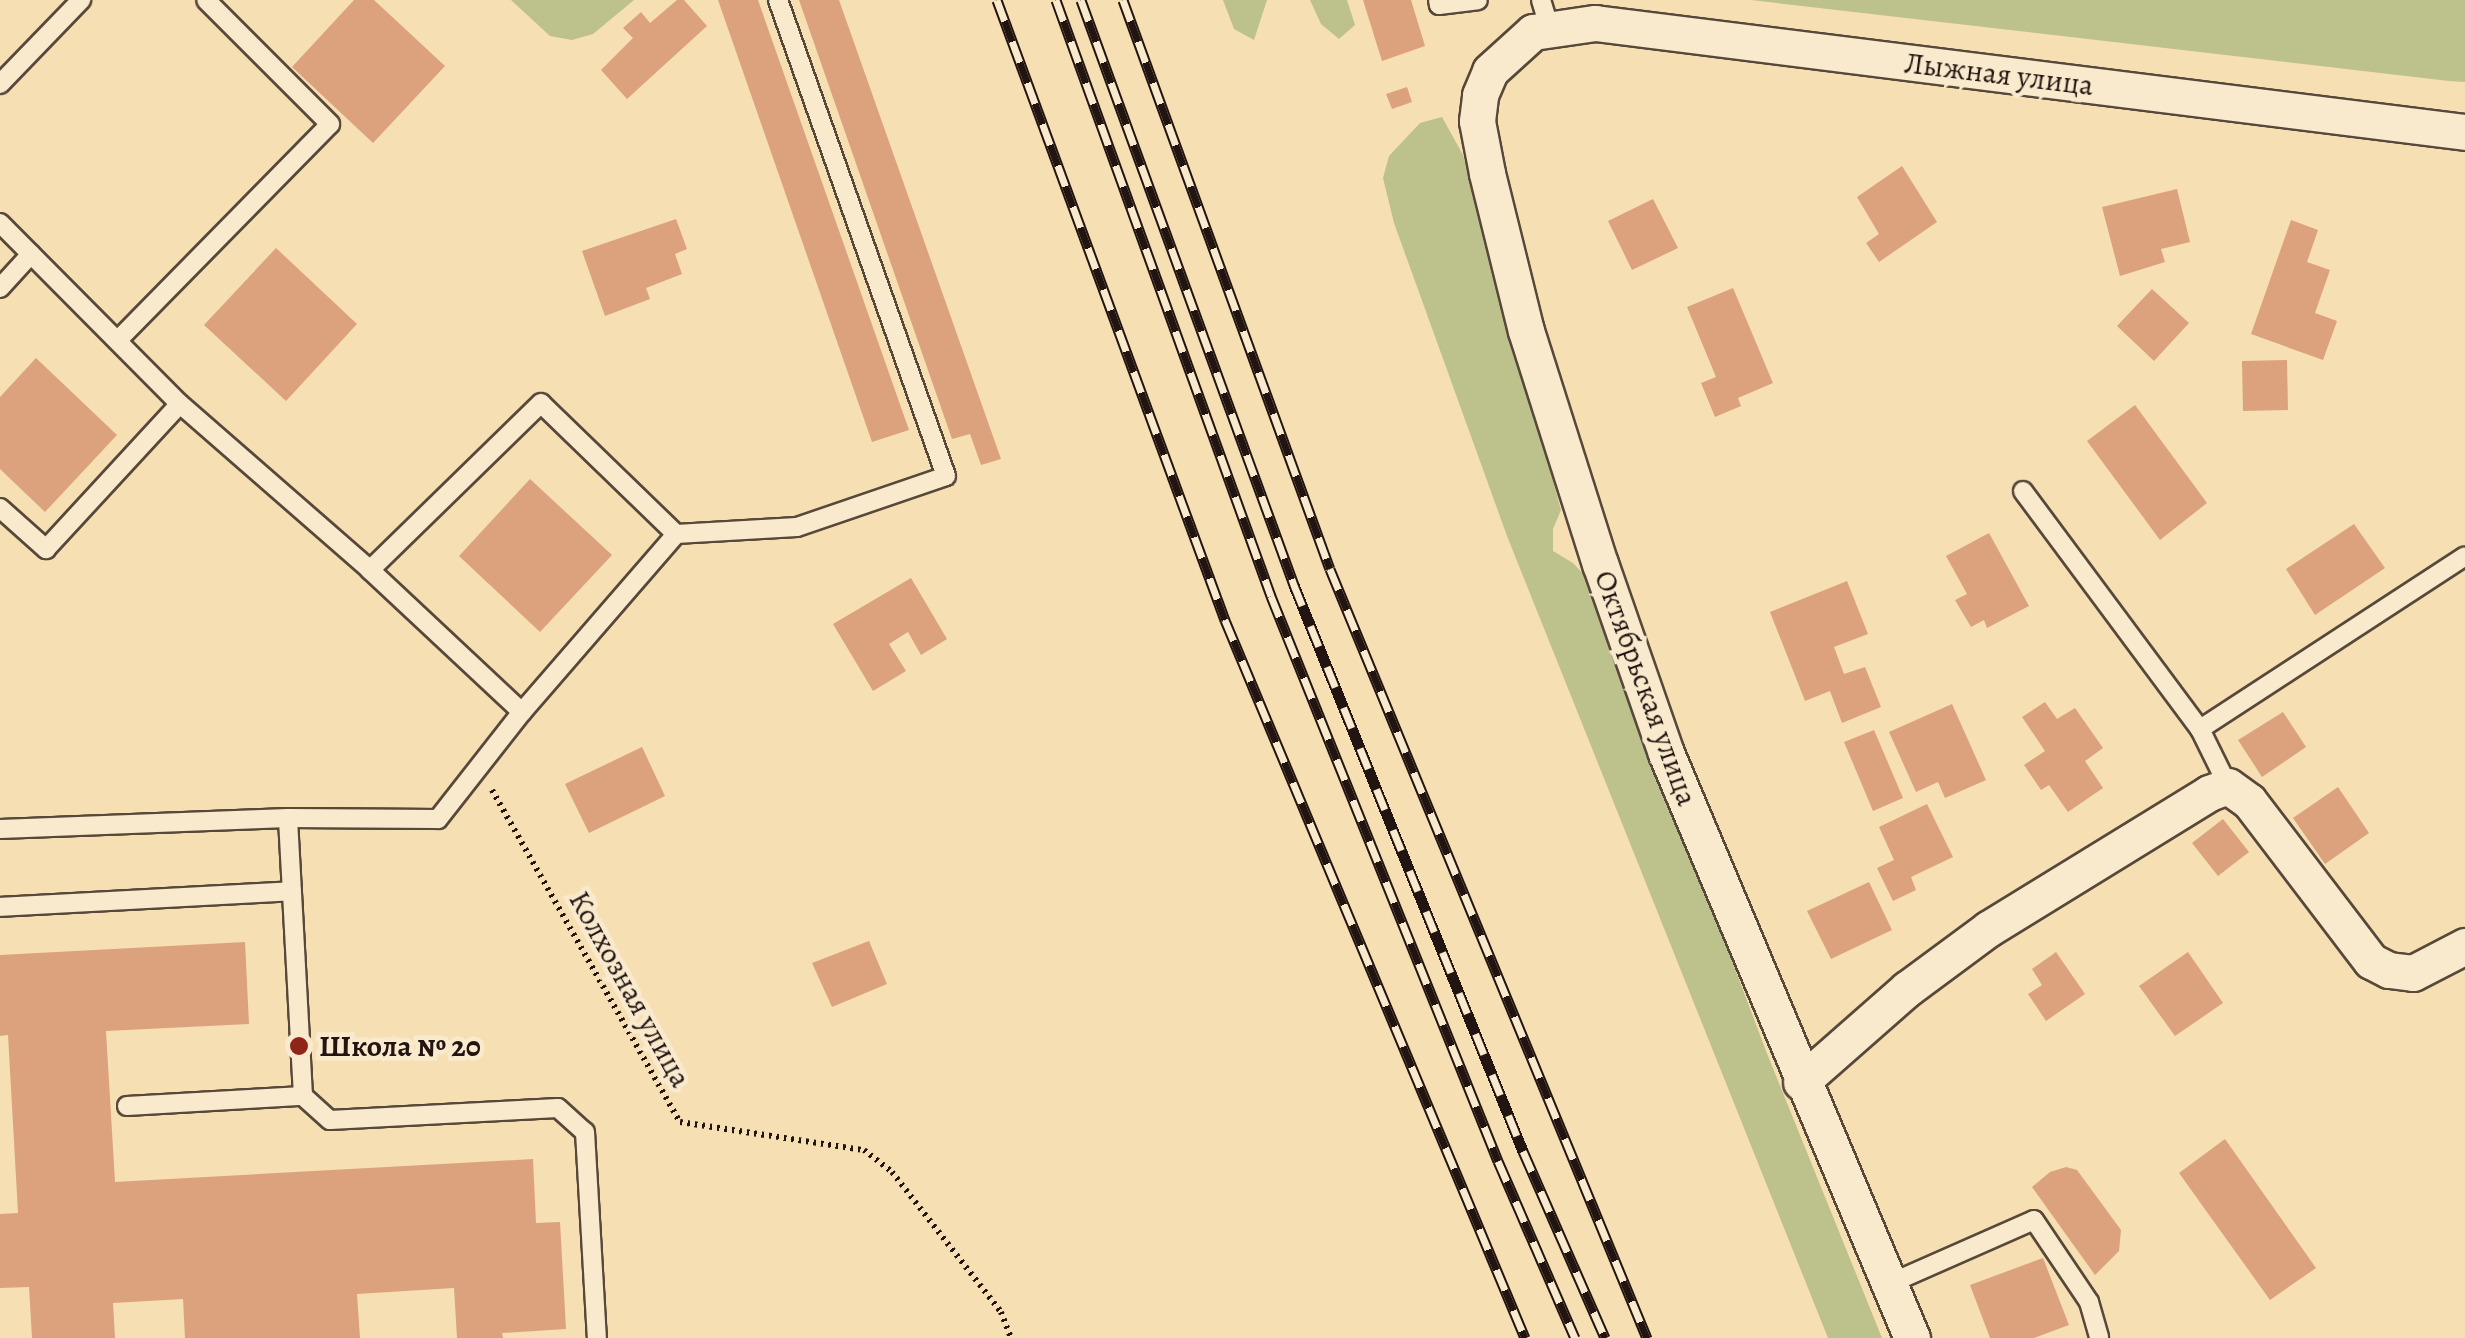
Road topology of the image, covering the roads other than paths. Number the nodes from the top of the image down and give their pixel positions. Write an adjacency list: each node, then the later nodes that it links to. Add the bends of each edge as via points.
1 (81, 0): 7 (lane)
2 (206, 0): 12 (lane, via 330,124)
3 (778, 0): 16 (lane, via 946,476 796,527)
4 (1438, 0): 5 (lane)
5 (1478, 0)
6 (1541, 20): 8 (street, Лыжная улица); 27 (street, Октябрьская улица, via 1490,71 1477,121 1526,331 1666,753)
7 (0, 84)
8 (2465, 132)
9 (0, 223): 10 (lane)
10 (31, 254): 11 (lane); 12 (lane)
11 (0, 288)
12 (120, 339): 13 (lane)
13 (180, 404): 15 (lane, via 46,548); 18 (lane)
14 (2024, 491): 20 (lane)
15 (0, 508)
16 (676, 534): 18 (lane, via 541,403); 19 (lane)
17 (2465, 556): 20 (lane)
18 (370, 570): 19 (lane)
19 (522, 712): 22 (lane, via 438,819)
20 (2200, 729): 21 (lane)
21 (2228, 786): 26 (street, via 2249,802 2371,960 2413,973); 27 (street, via 1988,930 1907,989)
22 (288, 818): 23 (lane); 24 (lane)
23 (0, 829)
24 (292, 891): 25 (lane); 28 (lane)
25 (0, 907)
26 (2465, 946)
27 (1801, 1082): 30 (street, Октябрьская улица)
28 (304, 1096): 29 (lane); 31 (lane, via 330,1120 558,1108 585,1132)
29 (127, 1106)
30 (1889, 1284): 32 (street, Октябрьская улица); 33 (lane, via 2034,1220 2089,1302)
31 (596, 1338)
32 (1912, 1338)
33 (2100, 1338)

